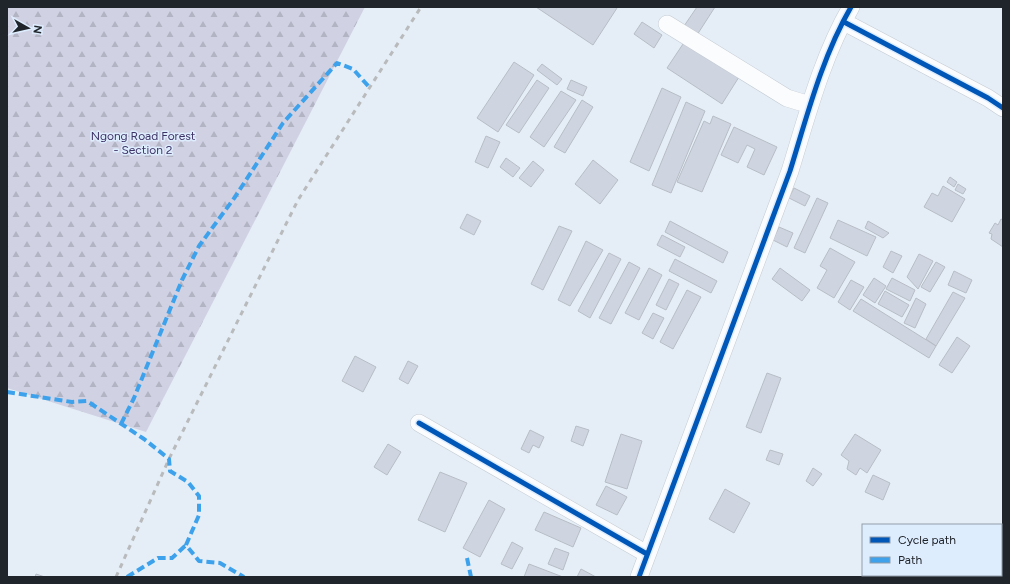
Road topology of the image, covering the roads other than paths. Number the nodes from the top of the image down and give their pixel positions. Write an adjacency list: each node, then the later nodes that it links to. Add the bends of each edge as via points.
1 (847, 14): 3 (street); 4 (street)
2 (667, 24): 3 (street, via 787,98)
3 (810, 105): 6 (street, via 790,171)
4 (1003, 108)
5 (419, 423): 6 (street)
6 (647, 554): 7 (street)
7 (639, 577)

